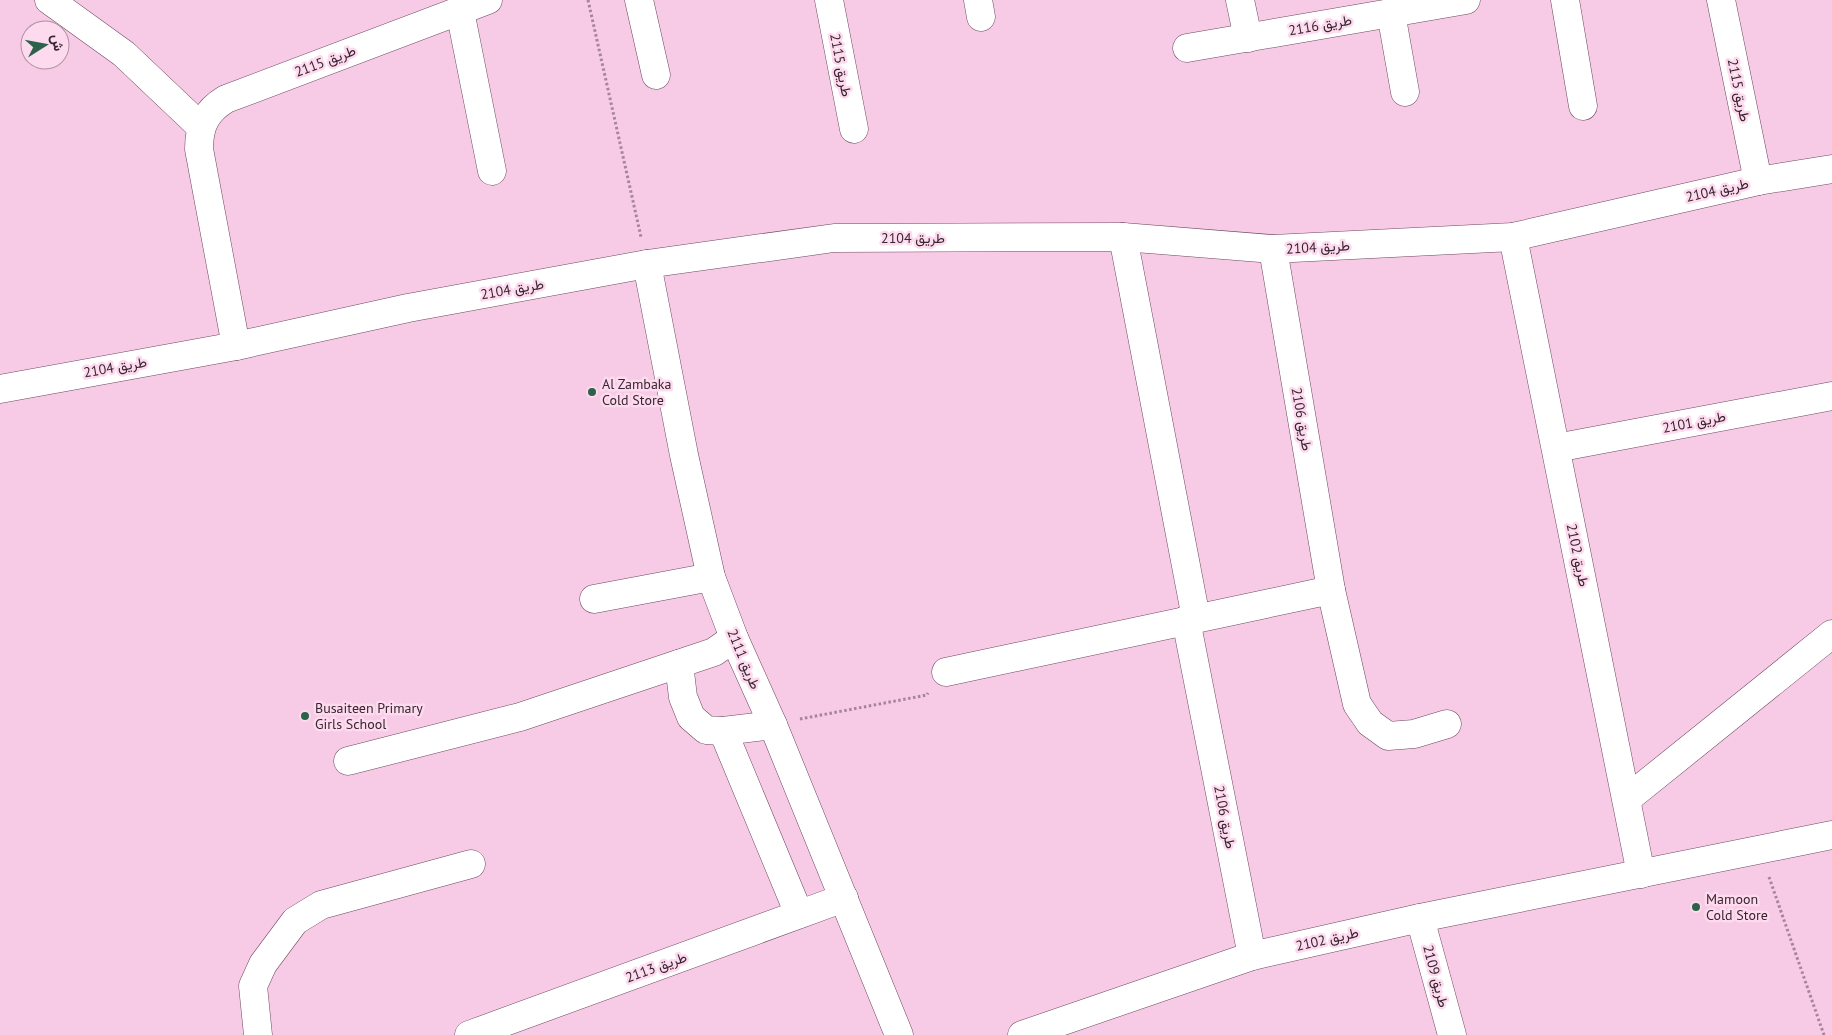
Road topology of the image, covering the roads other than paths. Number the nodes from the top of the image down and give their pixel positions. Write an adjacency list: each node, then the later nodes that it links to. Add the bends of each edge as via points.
1 (49, 0): 16 (street, via 124,54)
2 (488, 0): 9 (street, طريق 2115)
3 (639, 0): 13 (street)
4 (829, 0): 17 (street, طريق 2115)
5 (1240, 0): 11 (street)
6 (1466, 0): 10 (street, طريق 2116)
7 (1565, 0): 15 (street)
8 (1721, 0): 20 (street, طريق 2115)
9 (460, 11): 16 (street, طريق 2115, via 226,98 208,113); 19 (street)
10 (1391, 13): 11 (street, طريق 2116); 14 (street)
11 (1248, 38): 12 (street, طريق 2116)
12 (1187, 48)
13 (656, 75)
14 (1405, 92)
15 (1584, 106)
16 (201, 127): 25 (street, via 199,149)
17 (854, 129)
18 (1832, 169): 20 (street, طريق 2104)
19 (492, 171)
20 (1758, 181): 21 (street, طريق 2104)
21 (1513, 236): 23 (street, طريق 2104); 28 (street, طريق 2102)
22 (1123, 237): 23 (street, طريق 2104); 24 (street, طريق 2104, via 834,238); 32 (street, طريق 2106)
23 (1273, 249): 30 (street, طريق 2106)
24 (647, 264): 25 (street, طريق 2104, via 408,308); 29 (street, طريق 2111)
25 (236, 346): 26 (street, طريق 2104)
26 (0, 389)
27 (1832, 396): 28 (street, طريق 2101)
28 (1556, 448): 41 (street, طريق 2102)
29 (711, 577): 31 (street); 34 (street, طريق 2111)
30 (1331, 590): 32 (street); 37 (street, طريق 2106, via 1358,704 1370,723 1388,736 1414,734)
31 (594, 599)
32 (1191, 619): 36 (street); 48 (street, طريق 2106)
33 (1832, 634): 41 (street)
34 (734, 638): 35 (street, via 714,652); 38 (street, طريق 2111)
35 (679, 664): 39 (street, via 683,697 691,717 706,730); 40 (street, via 520,717)
36 (946, 672)
37 (1447, 724)
38 (773, 725): 39 (street); 45 (street, طريق 2111)
39 (722, 731): 46 (street)
40 (348, 760)
41 (1627, 799): 44 (street, طريق 2102)
42 (1832, 835): 44 (street, طريق 2102)
43 (471, 864): 49 (street, via 321,905 295,921 263,964 253,986)
44 (1642, 874): 47 (street, طريق 2102)
45 (844, 898): 46 (street, طريق 2113); 51 (street, طريق 2111)
46 (800, 914): 50 (street, طريق 2113)
47 (1420, 918): 48 (street, طريق 2102); 53 (street, طريق 2109)
48 (1252, 956): 52 (street, طريق 2102)
49 (258, 1035)
50 (469, 1035)
51 (899, 1035)
52 (1022, 1035)
53 (1452, 1035)

